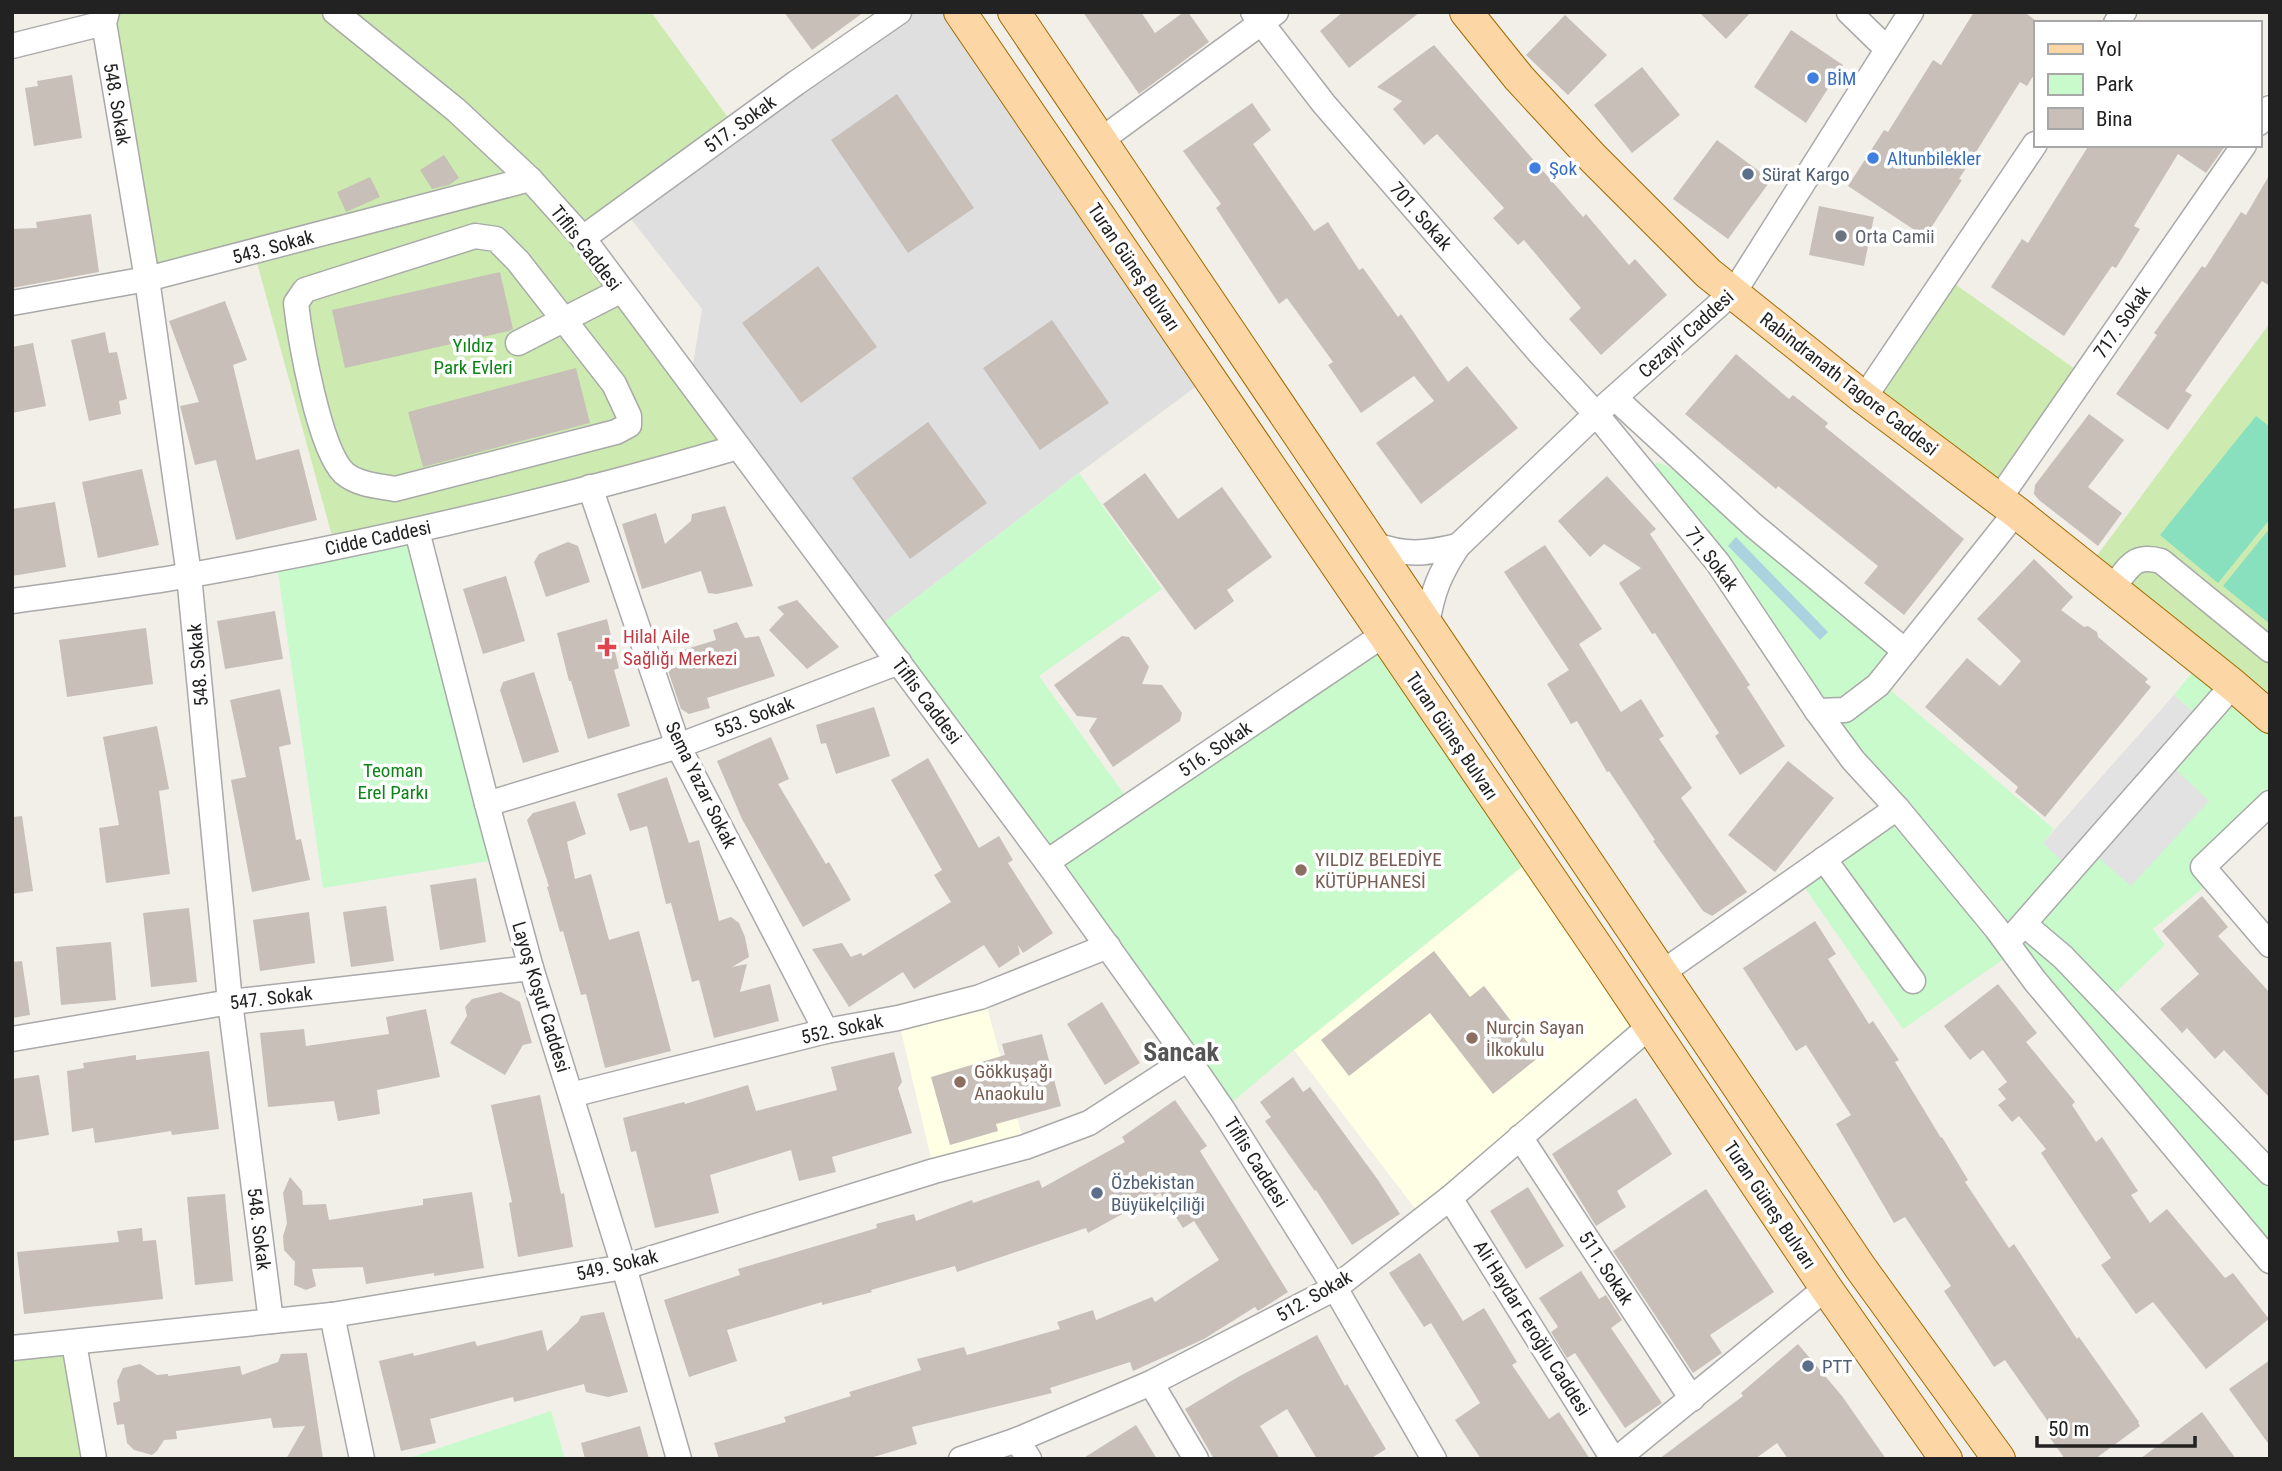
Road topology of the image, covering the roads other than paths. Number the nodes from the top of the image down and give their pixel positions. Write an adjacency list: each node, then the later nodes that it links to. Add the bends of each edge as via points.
1 (335, 12): 15 (street, Tiflis Caddesi, via 456,110)
2 (899, 12): 16 (street, 517. Sokak)
3 (960, 12): 35 (main road, Turan Güneş Bulvarı)
4 (1014, 12): 12 (main road)
5 (1466, 12): 19 (main road, Rabindranath Tagore Caddesi, via 1593,158)
6 (1849, 12): 11 (street)
7 (1911, 12): 11 (street, Cezayir Caddesi)
8 (1263, 16): 12 (street); 24 (street, 701. Sokak, via 1324,104 1538,351)
9 (105, 18): 10 (street); 17 (street, 548. Sokak)
10 (12, 46)
11 (1887, 49): 19 (street, Cezayir Caddesi)
12 (1101, 140): 29 (main road)
13 (2034, 145): 23 (street)
14 (2243, 147): 27 (street, 717. Sokak)
15 (530, 179): 16 (street, Tiflis Caddesi); 17 (street, 543. Sokak)
16 (583, 238): 18 (street, Tiflis Caddesi)
17 (147, 279): 20 (street, 543. Sokak); 31 (street, 548. Sokak)
18 (621, 291): 21 (street); 25 (street, Tiflis Caddesi)
19 (1732, 293): 23 (main road, Rabindranath Tagore Caddesi); 24 (street, Cezayir Caddesi)
20 (12, 303)
21 (564, 321): 21 (street, via 496,239 475,236 305,290 296,303 302,353 330,450 344,472 361,482 395,489 629,425 614,384); 22 (street)
22 (517, 343)
23 (1864, 398): 27 (main road, Rabindranath Tagore Caddesi)
24 (1606, 406): 30 (street, Cezayir Caddesi); 37 (street); 40 (street, 71. Sokak)
25 (738, 447): 26 (street, Cidde Caddesi); 38 (street, Tiflis Caddesi)
26 (590, 487): 28 (street, Cidde Caddesi); 42 (street, Sema Yazar Sokak)
27 (2008, 506): 32 (main road, Rabindranath Tagore Caddesi); 37 (street, 717. Sokak)
28 (417, 531): 31 (street, Cidde Caddesi); 44 (street, Layoş Koşut Caddesi)
29 (1373, 544): 30 (street, via 1397,553); 34 (main road)
30 (1458, 545): 34 (street, Cezayir Caddesi, via 1434,588)
31 (189, 575): 33 (street, Cidde Caddesi); 54 (street, 548. Sokak)
32 (2112, 588): 36 (street, via 2137,559 2161,561); 39 (main road, Rabindranath Tagore Caddesi)
33 (12, 601)
34 (1427, 625): 52 (main road)
35 (1383, 635): 47 (street, 516. Sokak); 56 (main road, Turan Güneş Bulvarı)
36 (2270, 650)
37 (1905, 651): 40 (street, 717. Sokak, via 1878,685 1845,710)
38 (899, 662): 42 (street, 553. Sokak); 47 (street, Tiflis Caddesi)
39 (2233, 685): 41 (main road, Rabindranath Tagore Caddesi); 48 (street)
40 (1817, 711): 45 (street, 71. Sokak)
41 (2270, 717)
42 (678, 746): 44 (street, 553. Sokak); 58 (street, Sema Yazar Sokak)
43 (2270, 803): 49 (street, via 2203,867)
44 (487, 804): 51 (street, Layoş Koşut Caddesi)
45 (1897, 808): 46 (street); 48 (street, 71. Sokak)
46 (1824, 859): 52 (street); 53 (street)
47 (1047, 862): 50 (street, Tiflis Caddesi)
48 (2016, 933): 55 (street, via 2063,957); 57 (street, via 2035,981)
49 (2270, 945)
50 (1108, 946): 58 (street, 552. Sokak, via 980,997); 60 (street, Tiflis Caddesi)
51 (531, 968): 54 (street, 547. Sokak); 61 (street, Layoş Koşut Caddesi)
52 (1663, 972): 84 (main road, via 1860,1267)
53 (1913, 981)
54 (230, 1002): 59 (street, 547. Sokak); 70 (street, 548. Sokak)
55 (2106, 1002): 57 (street, via 2087,1012); 63 (street)
56 (1649, 1027): 62 (street, 512. Sokak); 68 (main road, Turan Güneş Bulvarı)
57 (2075, 1029): 65 (street)
58 (827, 1031): 61 (street, 552. Sokak)
59 (12, 1039)
60 (1188, 1059): 66 (street, 549. Sokak, via 1089,1123 1025,1147); 67 (street, Tiflis Caddesi)
61 (570, 1095): 66 (street, Layoş Koşut Caddesi)
62 (1520, 1137): 64 (street, 512. Sokak); 74 (street, 511. Sokak)
63 (2270, 1173)
64 (1450, 1198): 67 (street, 512. Sokak); 82 (street, Ali Haydar Feroğlu Caddesi)
65 (2270, 1261)
66 (624, 1267): 69 (street, 549. Sokak); 78 (street, Layoş Koşut Caddesi)
67 (1335, 1288): 73 (street, 512. Sokak); 81 (street, Tiflis Caddesi)
68 (1826, 1288): 74 (street); 83 (main road, Turan Güneş Bulvarı)
69 (332, 1315): 70 (street, 549. Sokak); 77 (street)
70 (271, 1321): 71 (street, 549. Sokak)
71 (74, 1343): 72 (street, 549. Sokak); 76 (street)
72 (12, 1349)
73 (1151, 1383): 75 (street, 512. Sokak); 80 (street)
74 (1692, 1399): 82 (street)
75 (1023, 1450): 79 (street, 512. Sokak)
76 (94, 1459)
77 (362, 1459)
78 (680, 1459)
79 (961, 1459)
80 (1196, 1459)
81 (1434, 1459)
82 (1615, 1459)
83 (1946, 1459)
84 (1999, 1459)

